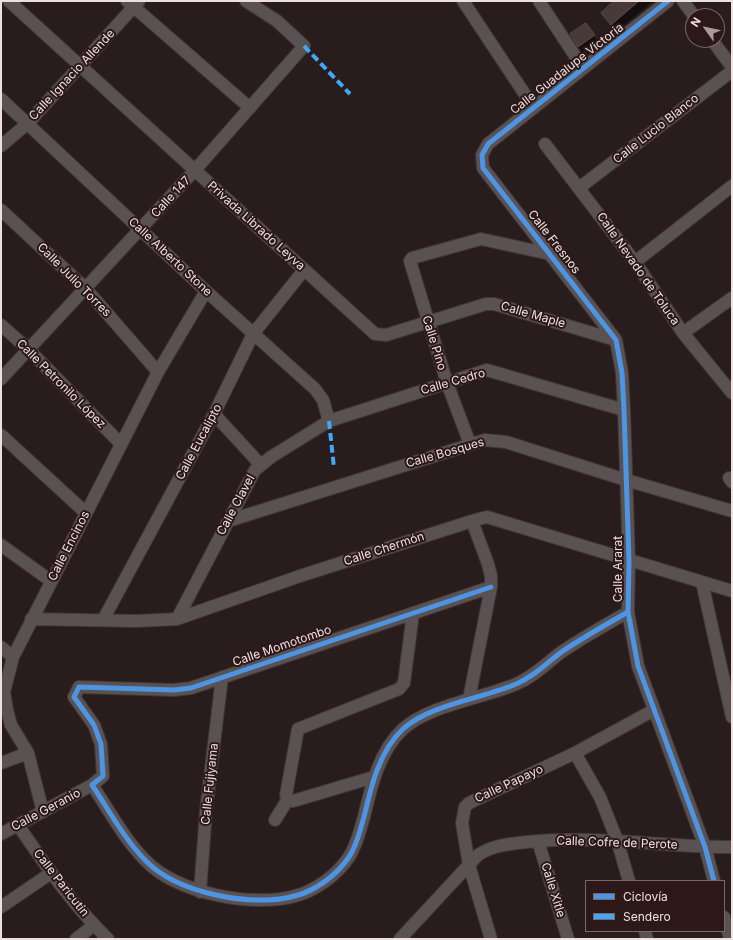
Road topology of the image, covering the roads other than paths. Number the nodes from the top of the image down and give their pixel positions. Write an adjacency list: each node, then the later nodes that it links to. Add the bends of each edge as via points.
1 (9, 1): 8 (street, Privada Librado Leyva)
2 (246, 1): 13 (street, Calle 147, via 277,20 304,46)
3 (463, 1): 14 (street)
4 (539, 1): 10 (street)
5 (668, 1): 10 (street, Calle Guadalupe Victoria)
6 (133, 3): 8 (street, Calle Ignacio Allende); 13 (street)
7 (718, 48): 9 (street)
8 (80, 65): 15 (street, Calle Ignacio Allende); 19 (street, Privada Librado Leyva)
9 (732, 67)
10 (583, 68): 14 (street, Calle Guadalupe Victoria)
11 (732, 70): 21 (street, Calle Lucio Blanco)
12 (1, 98): 15 (street, Calle Alberto Stone)
13 (250, 108): 19 (street, Calle 147)
14 (534, 108): 18 (street, Calle Guadalupe Victoria, via 488,144)
15 (28, 123): 17 (street, Calle Ignacio Allende); 23 (street, Calle Alberto Stone)
16 (545, 144): 21 (street, Calle Nevado de Toluca)
17 (1, 146)
18 (482, 155): 24 (street, Calle Fresnos, via 483,168)
19 (195, 170): 23 (street, Calle 147); 26 (street, Privada Librado Leyva)
20 (732, 186): 25 (street)
21 (579, 188): 25 (street, Calle Nevado de Toluca)
22 (1, 210): 27 (street, Calle Julio Torres)
23 (140, 230): 27 (street, Calle 147); 28 (street, Calle Alberto Stone)
24 (550, 254): 30 (street, Calle Pino, via 481,239 412,258 409,264); 35 (street, Calle Fresnos)
25 (635, 262): 32 (street, Calle Nevado de Toluca)
26 (304, 270): 33 (street, Calle Eucalipto); 34 (street, Privada Librado Leyva, via 375,334)
27 (86, 289): 36 (street, Calle 147); 37 (street, Calle Julio Torres)
28 (206, 291): 33 (street, Calle Alberto Stone); 37 (street, Calle Encinos)
29 (732, 298): 32 (street)
30 (428, 322): 34 (street, Calle Maple); 35 (street, Calle Maple, via 486,304 494,304); 39 (street, Calle Pino)
31 (1, 325): 36 (street, Calle Petronilo López)
32 (683, 333): 40 (street, Calle Nevado de Toluca)
33 (253, 334): 42 (street, Calle Eucalipto); 43 (street, Calle Alberto Stone, via 315,389 323,400)
34 (381, 335)
35 (616, 340): 41 (street, Calle Ararat, via 622,373)
36 (29, 350): 38 (street, Calle 147); 45 (street, Calle Petronilo López)
37 (158, 372): 45 (street, Calle Encinos)
38 (1, 380)
39 (447, 383): 41 (street, Calle Cedro, via 487,370); 43 (street, Calle Cedro); 46 (street, Calle Pino)
40 (732, 393)
41 (624, 410): 48 (street, Calle Ararat)
42 (214, 414): 47 (street); 63 (street, Calle Eucalipto)
43 (329, 421): 47 (street, Calle Clavel)
44 (1, 435): 50 (street)
45 (121, 444): 50 (street, Calle Encinos)
46 (470, 444): 48 (street, Calle Bosques, via 485,440 506,442); 51 (street, Calle Bosques)
47 (260, 464): 51 (street, Calle Clavel)
48 (626, 480): 49 (street, Calle Bosques); 54 (street, Calle Ararat)
49 (732, 511)
50 (86, 513): 55 (street, Calle Encinos)
51 (228, 521): 62 (street, Calle Clavel)
52 (472, 521): 54 (street, Calle Chermón, via 494,518); 57 (street, via 488,564); 62 (street, Calle Chermón, via 300,576)
53 (1, 545): 55 (street)
54 (629, 560): 56 (street, Calle Chermón); 59 (street, Calle Ararat)
55 (51, 581): 61 (street, Calle Encinos)
56 (702, 582): 58 (street, Calle Chermón); 70 (street)
57 (491, 587): 60 (street, Calle Momotombo); 68 (street)
58 (732, 591)
59 (628, 612): 68 (street, via 586,636 534,675 516,684); 69 (street, Calle Ararat, via 638,666)
60 (413, 613): 66 (street, Calle Momotombo); 76 (street, via 404,683 400,689 298,729 286,795)
61 (32, 619): 63 (street, Calle Chermón); 65 (street, Calle Encinos)
62 (177, 619): 63 (street, Calle Chermón)
63 (103, 620)
64 (1, 647): 65 (street)
65 (13, 657): 67 (street, Calle Encinos)
66 (222, 677): 75 (street, Calle Momotombo, via 191,688 174,690 79,687 74,697 94,725 101,744 103,776); 89 (street, Calle Fujiyama, via 206,811)
67 (2, 693): 71 (street, Calle Encinos, via 11,725)
68 (469, 699): 74 (street, via 417,720 403,730 392,743)
69 (654, 710): 72 (street, Calle Papayo); 83 (street, Calle Ararat)
70 (732, 717)
71 (28, 753): 73 (street); 77 (street, Calle Encinos)
72 (575, 753): 81 (street, via 600,797); 85 (street, Calle Papayo, via 465,807 462,823)
73 (1, 763)
74 (374, 777): 76 (street, via 293,801); 89 (street, via 358,837 350,856 323,883 294,897 274,899 227,898)
75 (92, 785): 77 (street, Calle Geranio); 89 (street, via 146,861 161,874)
76 (288, 799): 78 (street)
77 (43, 812): 79 (street, Calle Geranio)
78 (276, 820)
79 (18, 825): 80 (street, Calle Geranio); 86 (street, Calle Paricutín)
80 (1, 834)
81 (617, 840): 82 (street, Calle Cofre de Perote); 83 (street, Calle Cofre de Perote); 87 (street)
82 (538, 841): 85 (street, Calle Cofre de Perote, via 502,844 487,849); 97 (street, Calle Xitle)
83 (705, 847): 84 (street, Calle Cofre de Perote); 88 (street, Calle Ararat)
84 (732, 847)
85 (469, 865): 93 (street, Calle Cofre de Perote); 96 (street, Calle Papayo)
86 (51, 873): 90 (street); 92 (street, Calle Paricutín)
87 (629, 880)
88 (714, 880)
89 (200, 892)
90 (1, 907)
91 (725, 921): 98 (street)
92 (94, 925): 94 (street); 95 (street, Calle Paricutín)
93 (401, 938)
94 (76, 939)
95 (108, 939)
96 (491, 939)
97 (568, 939)
98 (730, 939)

